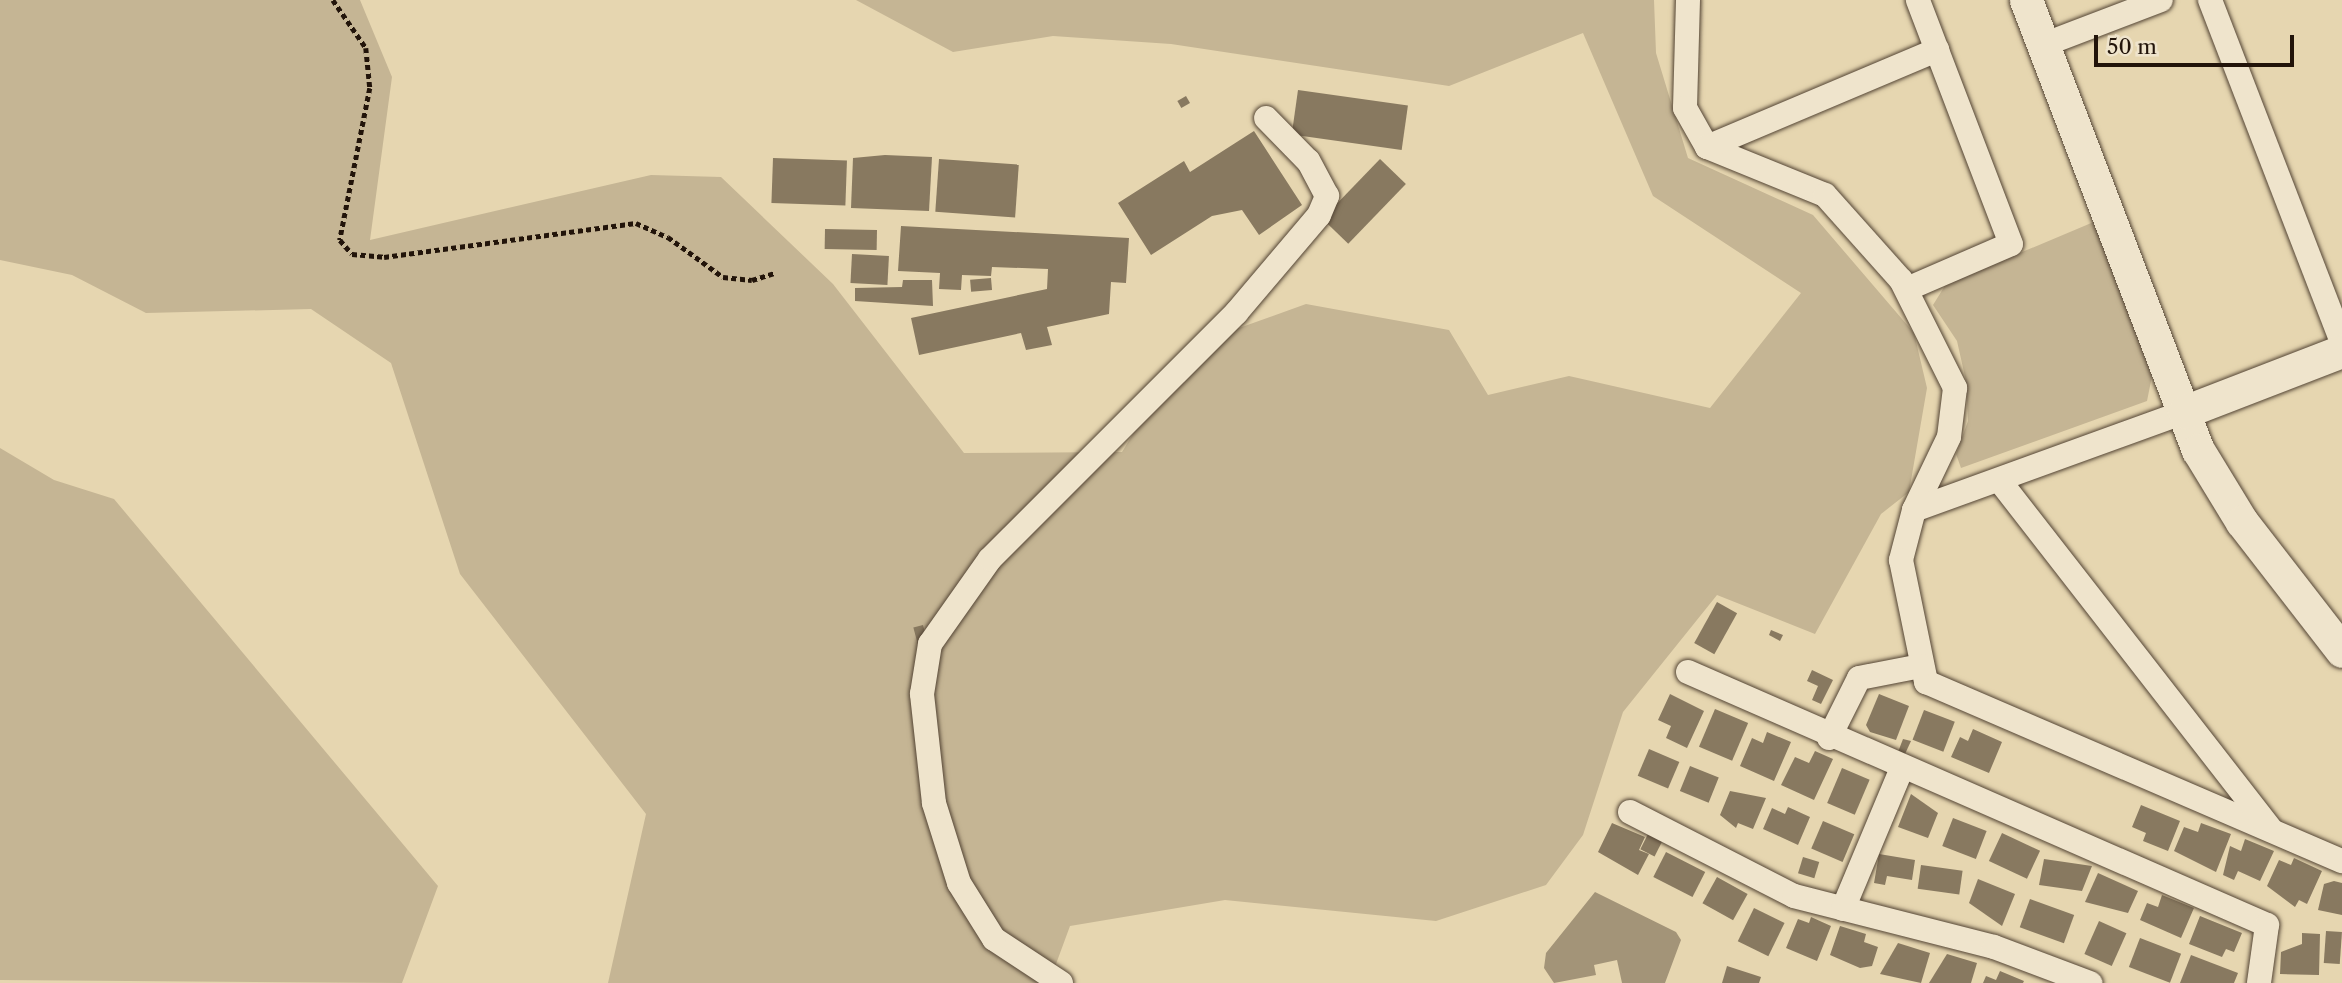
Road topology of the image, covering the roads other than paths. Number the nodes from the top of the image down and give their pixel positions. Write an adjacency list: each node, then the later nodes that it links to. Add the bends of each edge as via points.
1 (1688, 0): 9 (street, via 1685,108)
2 (1918, 0): 7 (street)
3 (2025, 0): 6 (street)
4 (2161, 0): 6 (street)
5 (2210, 0): 11 (street)
6 (2043, 45): 13 (street)
7 (1937, 50): 9 (street); 10 (street, via 2011,244)
8 (1266, 118): 25 (street, via 1308,161 1327,197 1318,215 1236,313 990,559 930,644 922,694 934,803 959,883 994,939)
9 (1707, 147): 10 (street, via 1825,195)
10 (1907, 289): 15 (street, via 1955,388 1949,437)
11 (2342, 342)
12 (2342, 351): 13 (street)
13 (2184, 412): 14 (street); 16 (street, via 2221,491)
14 (1999, 480): 15 (street); 22 (street)
15 (1914, 510): 17 (street, via 1901,560)
16 (2342, 651)
17 (1921, 666): 19 (street, via 1859,678); 22 (street, via 1926,682)
18 (1688, 672): 19 (street)
19 (1829, 738): 20 (street)
20 (1902, 768): 24 (street); 27 (street, via 2267,925)
21 (1630, 812): 24 (street, via 1794,895)
22 (2273, 832): 23 (street)
23 (2342, 861)
24 (1843, 909): 26 (street, via 1994,947)
25 (1061, 983)
26 (2090, 983)
27 (2259, 983)

